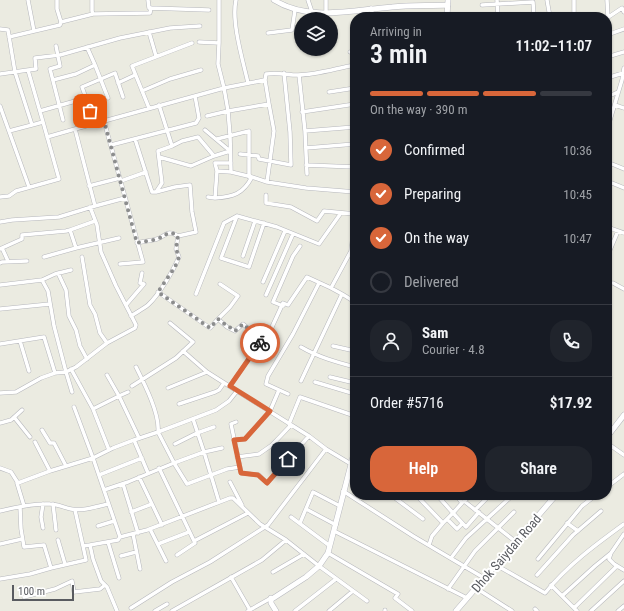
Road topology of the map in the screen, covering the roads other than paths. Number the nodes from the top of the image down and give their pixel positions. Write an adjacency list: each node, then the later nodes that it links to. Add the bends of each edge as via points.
1 (28, 0): 39 (street)
2 (57, 0): 35 (street)
3 (92, 0): 33 (street)
4 (148, 0): 18 (street)
5 (219, 0): 46 (street)
6 (274, 0): 21 (street)
7 (308, 0): 22 (street)
8 (326, 0): 23 (street)
9 (547, 0): 29 (street)
10 (574, 0): 30 (street)
11 (607, 0): 31 (street)
12 (235, 1): 69 (street, via 239,42)
13 (533, 1): 15 (street); 28 (street)
14 (448, 2): 19 (street); 26 (street)
15 (497, 2): 16 (street); 27 (street)
16 (482, 5)
17 (623, 7): 32 (street); 34 (street)
18 (150, 8): 20 (street); 33 (street, via 150,13)
19 (371, 8): 24 (street); 25 (street)
20 (209, 10)
21 (295, 10): 22 (street); 41 (street, via 292,30)
22 (312, 12)
23 (326, 12)
24 (335, 12)
25 (372, 12)
26 (447, 12)
27 (498, 12)
28 (534, 12)
29 (549, 12)
30 (574, 12)
31 (608, 12)
32 (624, 12)
33 (93, 14): 35 (street)
34 (612, 14)
35 (61, 22): 39 (street, via 60,25)
36 (200, 26): 40 (street)
37 (0, 29): 43 (street, via 8,30)
38 (624, 29): 42 (street)
39 (34, 31): 43 (street)
40 (148, 32): 48 (street); 51 (street)
41 (268, 33)
42 (612, 33)
43 (9, 37): 58 (street)
44 (200, 42): 46 (street)
45 (192, 43): 51 (street)
46 (219, 43): 70 (street, via 218,64)
47 (56, 46): 50 (street)
48 (87, 47): 50 (street); 53 (street)
49 (624, 52): 52 (street)
50 (58, 55): 56 (street, via 35,58 36,69); 66 (street, via 60,66 50,69)
51 (156, 56): 62 (street, via 132,66)
52 (612, 56)
53 (94, 65): 65 (street); 66 (street, via 76,74)
54 (350, 66): 63 (street)
55 (624, 68): 61 (street)
56 (28, 70): 58 (street); 88 (street)
57 (201, 70): 72 (street, via 170,78)
58 (15, 72): 60 (street); 97 (street)
59 (284, 73): 63 (street); 67 (street, via 266,74); 117 (street, via 291,164)
60 (0, 74)
61 (623, 74): 64 (street); 74 (street)
62 (135, 75): 68 (street); 72 (street)
63 (299, 75): 90 (street)
64 (612, 77)
65 (100, 79): 68 (street, via 115,73); 78 (street, via 82,87); 79 (street)
66 (53, 80): 85 (street)
67 (265, 80): 69 (street); 80 (street)
68 (118, 83): 77 (street)
69 (248, 83): 70 (street)
70 (224, 88): 76 (street); 89 (street)
71 (350, 89): 73 (street)
72 (142, 91): 86 (street)
73 (329, 92)
74 (618, 92): 75 (street); 83 (street)
75 (612, 95)
76 (195, 96): 81 (street); 100 (street, via 199,118 196,123)
77 (123, 97)
78 (86, 98): 85 (street); 96 (street)
79 (108, 98)
80 (269, 104): 89 (street); 117 (street, via 274,131)
81 (159, 105): 86 (street); 100 (street)
82 (350, 105): 90 (street)
83 (615, 105): 87 (street); 91 (street)
84 (0, 106): 102 (street)
85 (60, 106): 88 (street); 93 (street)
86 (149, 108): 94 (street)
87 (624, 108)
88 (40, 111): 95 (street)
89 (228, 111): 92 (street); 104 (street)
90 (302, 112): 103 (street)
91 (612, 112)
92 (207, 116)
93 (63, 120)
94 (104, 121): 96 (street); 109 (street)
95 (43, 122): 97 (street); 105 (street)
96 (94, 123): 99 (street)
97 (32, 125): 102 (street)
98 (350, 127): 103 (street)
99 (75, 129): 105 (street); 131 (street)
100 (167, 130): 106 (street); 110 (street)
101 (205, 130): 107 (street)
102 (9, 131): 132 (street)
103 (305, 131): 111 (street)
104 (230, 136): 107 (street); 112 (street); 114 (street, via 249,131)
105 (47, 137): 132 (street, via 59,179)
106 (135, 139): 109 (street); 124 (street)
107 (217, 139): 112 (street)
108 (350, 144): 111 (street)
109 (111, 145): 128 (street)
110 (172, 146): 115 (street, via 158,152); 116 (street, via 198,137)
111 (306, 148): 120 (street)
112 (230, 151): 116 (street); 118 (street)
113 (240, 154): 114 (street)
114 (249, 155): 117 (street); 127 (street)
115 (159, 156): 116 (street, via 191,166); 134 (street, via 162,183)
116 (214, 156)
117 (270, 161): 129 (street)
118 (230, 163): 123 (street, via 216,163); 125 (street)
119 (612, 164): 122 (street)
120 (306, 165): 121 (street); 126 (street)
121 (350, 167)
122 (624, 169)
123 (217, 171): 125 (street); 140 (street)
124 (146, 172): 128 (street); 134 (street, via 152,192)
125 (231, 172): 127 (street)
126 (307, 174)
127 (250, 177): 129 (street); 140 (street, via 247,186 234,196)
128 (120, 180): 131 (street); 139 (street)
129 (267, 182): 135 (street)
130 (612, 183): 133 (street)
131 (90, 186): 141 (street)
132 (29, 187): 137 (street)
133 (624, 188)
134 (156, 192): 156 (street, via 190,185 196,232)
135 (350, 192)
136 (266, 195): 143 (street, via 266,203 291,207 317,221 324,211)
137 (0, 197)
138 (208, 197): 140 (street)
139 (125, 198): 141 (street); 159 (street)
140 (215, 198)
141 (95, 206): 142 (street)
142 (90, 207): 147 (street, via 59,217); 148 (street)
143 (340, 213): 144 (street); 155 (street, via 319,244)
144 (350, 214)
145 (237, 216): 146 (street); 149 (street, via 221,258 248,267); 184 (street, via 224,222)
146 (255, 221): 149 (street); 165 (street)
147 (0, 222)
148 (95, 222): 151 (street); 158 (street)
149 (264, 224): 152 (street)
150 (612, 229): 153 (street)
151 (70, 230): 162 (street); 163 (street, via 22,235 22,239)
152 (285, 230): 155 (street); 176 (street)
153 (618, 231): 154 (street); 160 (street)
154 (624, 233)
155 (293, 234): 186 (street)
156 (178, 236): 159 (street, via 173,233 165,234); 183 (street, via 176,249 179,257)
157 (118, 238): 158 (street)
158 (99, 242): 162 (street); 189 (street, via 101,252)
159 (137, 243): 171 (street, via 142,262)
160 (612, 245)
161 (300, 246): 190 (street, via 273,302)
162 (76, 248): 166 (street)
163 (1, 249): 169 (street)
164 (350, 253): 181 (street)
165 (243, 256)
166 (44, 257)
167 (82, 257): 197 (street, via 90,305 100,333)
168 (27, 261): 169 (street)
169 (8, 262): 170 (street)
170 (0, 264)
171 (120, 264)
172 (71, 270): 173 (street)
173 (58, 273): 175 (street); 204 (street, via 66,290 69,316)
174 (142, 273): 189 (street, via 140,283 144,284)
175 (42, 280): 179 (street); 188 (street)
176 (264, 282)
177 (319, 283): 181 (street); 190 (street, via 307,277 288,305 283,303); 222 (street, via 268,376 266,384)
178 (613, 283): 182 (street)
179 (0, 284)
180 (220, 284): 193 (street, via 238,296)
181 (331, 288): 185 (street)
182 (624, 289)
183 (158, 292): 192 (street, via 147,306); 193 (street, via 210,328)
184 (196, 294)
185 (342, 294): 187 (street); 203 (street)
186 (266, 296)
187 (350, 299)
188 (50, 304): 191 (street); 209 (street)
189 (126, 305): 192 (street)
190 (283, 306): 195 (street, via 266,340)
191 (0, 309)
192 (132, 316): 197 (street, via 135,328)
193 (218, 319): 195 (street, via 235,331 243,324)
194 (170, 322): 202 (street, via 193,342)
195 (262, 340): 220 (street)
196 (20, 341): 198 (street); 208 (street); 211 (street, via 44,337)
197 (107, 343): 204 (street)
198 (0, 344)
199 (333, 346): 201 (street)
200 (301, 347): 203 (street)
201 (350, 350)
202 (183, 351): 210 (street); 214 (street)
203 (314, 354): 205 (street); 215 (street)
204 (87, 359): 207 (street)
205 (350, 366)
206 (136, 367): 214 (street)
207 (71, 369): 209 (street); 232 (street)
208 (29, 370)
209 (66, 372): 211 (street); 224 (street)
210 (207, 372): 218 (street); 221 (street)
211 (55, 373): 227 (street, via 16,392)
212 (107, 375): 229 (street)
213 (330, 377): 217 (street)
214 (142, 380): 219 (street); 245 (street, via 156,415)
215 (301, 381)
216 (315, 382): 226 (street)
217 (350, 382)
218 (224, 383): 220 (street); 230 (street, via 215,392)
219 (132, 386)
220 (230, 386): 223 (street)
221 (168, 388)
222 (279, 390): 228 (street); 234 (street)
223 (237, 391): 234 (street); 238 (street, via 229,401 216,410)
224 (72, 392)
225 (128, 392): 229 (street)
226 (350, 392)
227 (0, 393)
228 (288, 394)
229 (119, 396): 232 (street); 249 (street)
230 (179, 404)
231 (74, 407): 261 (street)
232 (94, 409): 257 (street)
233 (22, 410): 237 (street)
234 (270, 411): 241 (street); 251 (street, via 245,439)
235 (350, 414): 241 (street, via 300,397)
236 (624, 415): 244 (street)
237 (14, 417): 240 (street); 248 (street)
238 (193, 419): 245 (street); 246 (street)
239 (236, 422): 251 (street, via 231,424)
240 (0, 423)
241 (290, 424): 247 (street); 260 (street, via 272,445 259,454)
242 (214, 427): 246 (street)
243 (42, 430): 265 (street, via 50,443 54,443)
244 (612, 431)
245 (158, 432): 249 (street); 263 (street)
246 (197, 433): 253 (street); 258 (street)
247 (309, 436): 256 (street); 266 (street, via 267,483 258,475 241,473)
248 (30, 437)
249 (139, 438): 250 (street)
250 (134, 440): 257 (street); 262 (street)
251 (234, 440): 260 (street)
252 (35, 442): 269 (street)
253 (175, 444)
254 (612, 447): 259 (street)
255 (222, 448): 258 (street)
256 (326, 449): 264 (street); 323 (street)
257 (109, 450): 261 (street)
258 (204, 452): 263 (street); 274 (street)
259 (624, 455)
260 (237, 456): 266 (street)
261 (93, 458): 265 (street); 273 (street)
262 (142, 458): 271 (street); 273 (street)
263 (174, 462): 268 (street); 274 (street, via 187,484)
264 (350, 465)
265 (66, 466): 269 (street)
266 (240, 467): 274 (street)
267 (0, 468): 277 (street, via 11,472)
268 (159, 468): 271 (street); 309 (street)
269 (50, 471): 277 (street)
270 (350, 472): 281 (street)
271 (148, 473): 275 (street)
272 (624, 474): 278 (street)
273 (99, 475): 280 (street)
274 (211, 475): 291 (street)
275 (139, 477): 279 (street); 296 (street)
276 (230, 482): 299 (street)
277 (17, 483): 297 (street)
278 (612, 483)
279 (123, 484): 280 (street); 305 (street)
280 (104, 490): 295 (street)
281 (343, 491): 282 (street); 298 (street)
282 (350, 495)
283 (357, 500): 345 (street)
284 (398, 500): 311 (street)
285 (421, 500): 317 (street)
286 (441, 500): 308 (street)
287 (486, 500): 303 (street)
288 (508, 500): 312 (street)
289 (552, 500): 341 (street, Dhok Saiydan Road)
290 (590, 500): 316 (street)
291 (219, 502): 299 (street, via 233,498); 309 (street)
292 (463, 502): 303 (street); 308 (street)
293 (43, 504): 294 (street); 297 (street); 324 (street)
294 (53, 504): 301 (street); 327 (street)
295 (108, 504): 301 (street); 314 (street)
296 (152, 504): 305 (street); 320 (street)
297 (22, 506): 302 (street); 335 (street)
298 (340, 506): 300 (street, via 313,492); 321 (street)
299 (243, 508): 307 (street)
300 (306, 509): 315 (street); 321 (street)
301 (75, 510): 346 (street)
302 (0, 511)
303 (477, 511): 312 (street); 318 (street, via 466,527)
304 (601, 511): 328 (street)
305 (131, 512): 331 (street)
306 (514, 512): 325 (street)
307 (248, 513): 323 (street); 338 (street)
308 (453, 513): 313 (street); 318 (street)
309 (183, 516): 320 (street); 329 (street)
310 (291, 517): 315 (street)
311 (423, 519)
312 (487, 519): 325 (street); 354 (street, via 466,538)
313 (447, 520): 317 (street); 318 (street, via 457,529)
314 (114, 521): 322 (street); 334 (street)
315 (300, 523): 347 (street)
316 (567, 523): 328 (street); 355 (street)
317 (443, 524): 345 (street)
318 (462, 524)
319 (624, 524): 373 (street, via 570,565)
320 (162, 525): 326 (street)
321 (336, 525): 330 (street)
322 (98, 526)
323 (265, 527): 337 (street); 385 (street, via 216,559 172,582)
324 (43, 528)
325 (499, 528): 341 (street); 360 (street, via 475,551)
326 (150, 529): 331 (street); 343 (street)
327 (56, 530)
328 (578, 531): 366 (street)
329 (189, 532): 338 (street); 343 (street)
330 (334, 532): 347 (street); 375 (street)
331 (138, 533): 332 (street)
332 (133, 534): 334 (street); 348 (street)
333 (624, 534): 339 (street)
334 (120, 537): 340 (street)
335 (22, 539): 342 (street); 362 (street, via 24,547 44,545)
336 (58, 540): 357 (street)
337 (286, 540): 351 (street); 367 (street, via 262,560)
338 (194, 541): 352 (street, via 194,545)
339 (622, 541): 350 (street)
340 (108, 542): 344 (street); 368 (street)
341 (516, 542): 358 (street, Dhok Saiydan Road)
342 (0, 544)
343 (158, 544): 356 (street)
344 (90, 545): 346 (street); 374 (street, via 93,560)
345 (428, 545): 354 (street)
346 (82, 546): 357 (street, via 86,560)
347 (330, 546): 349 (street)
348 (136, 552): 353 (street); 363 (street)
349 (328, 553): 359 (street); 394 (street, via 398,594 395,598)
350 (612, 553): 361 (street, via 609,559); 378 (street)
351 (304, 554): 359 (street); 365 (street)
352 (177, 555)
353 (121, 556)
354 (451, 558): 360 (street)
355 (538, 559)
356 (166, 561)
357 (65, 564): 362 (street)
358 (496, 564): 369 (street, Dhok Saiydan Road); 373 (street, via 543,593)
359 (319, 566): 370 (street); 380 (street, via 294,586)
360 (464, 566): 369 (street); 375 (street)
361 (617, 566): 364 (street); 386 (street)
362 (51, 568): 371 (street)
363 (140, 569)
364 (624, 570)
365 (273, 572)
366 (537, 575)
367 (231, 577): 387 (street); 388 (street)
368 (119, 578)
369 (484, 578): 376 (street, Dhok Saiydan Road)
370 (336, 579): 377 (street); 392 (street)
371 (0, 580)
372 (624, 581): 397 (street)
373 (551, 585): 378 (street)
374 (105, 586): 379 (street, via 74,592 72,581 55,589); 389 (street)
375 (448, 588): 381 (street)
376 (476, 588): 381 (street, Dhok Saiydan Road); 396 (street)
377 (353, 591): 382 (street); 393 (street)
378 (562, 596): 386 (street)
379 (24, 597)
380 (271, 598): 388 (street); 391 (street)
381 (467, 598): 395 (street, Dhok Saiydan Road)
382 (367, 601)
383 (167, 604): 390 (street)
384 (624, 606): 398 (street)
385 (131, 608)
386 (575, 609)
387 (172, 610)
388 (249, 610)
389 (117, 611)
390 (156, 611)
391 (276, 611)
392 (295, 611)
393 (329, 611)
394 (412, 611)
395 (456, 611)
396 (512, 611)
397 (591, 611)
398 (618, 611)

